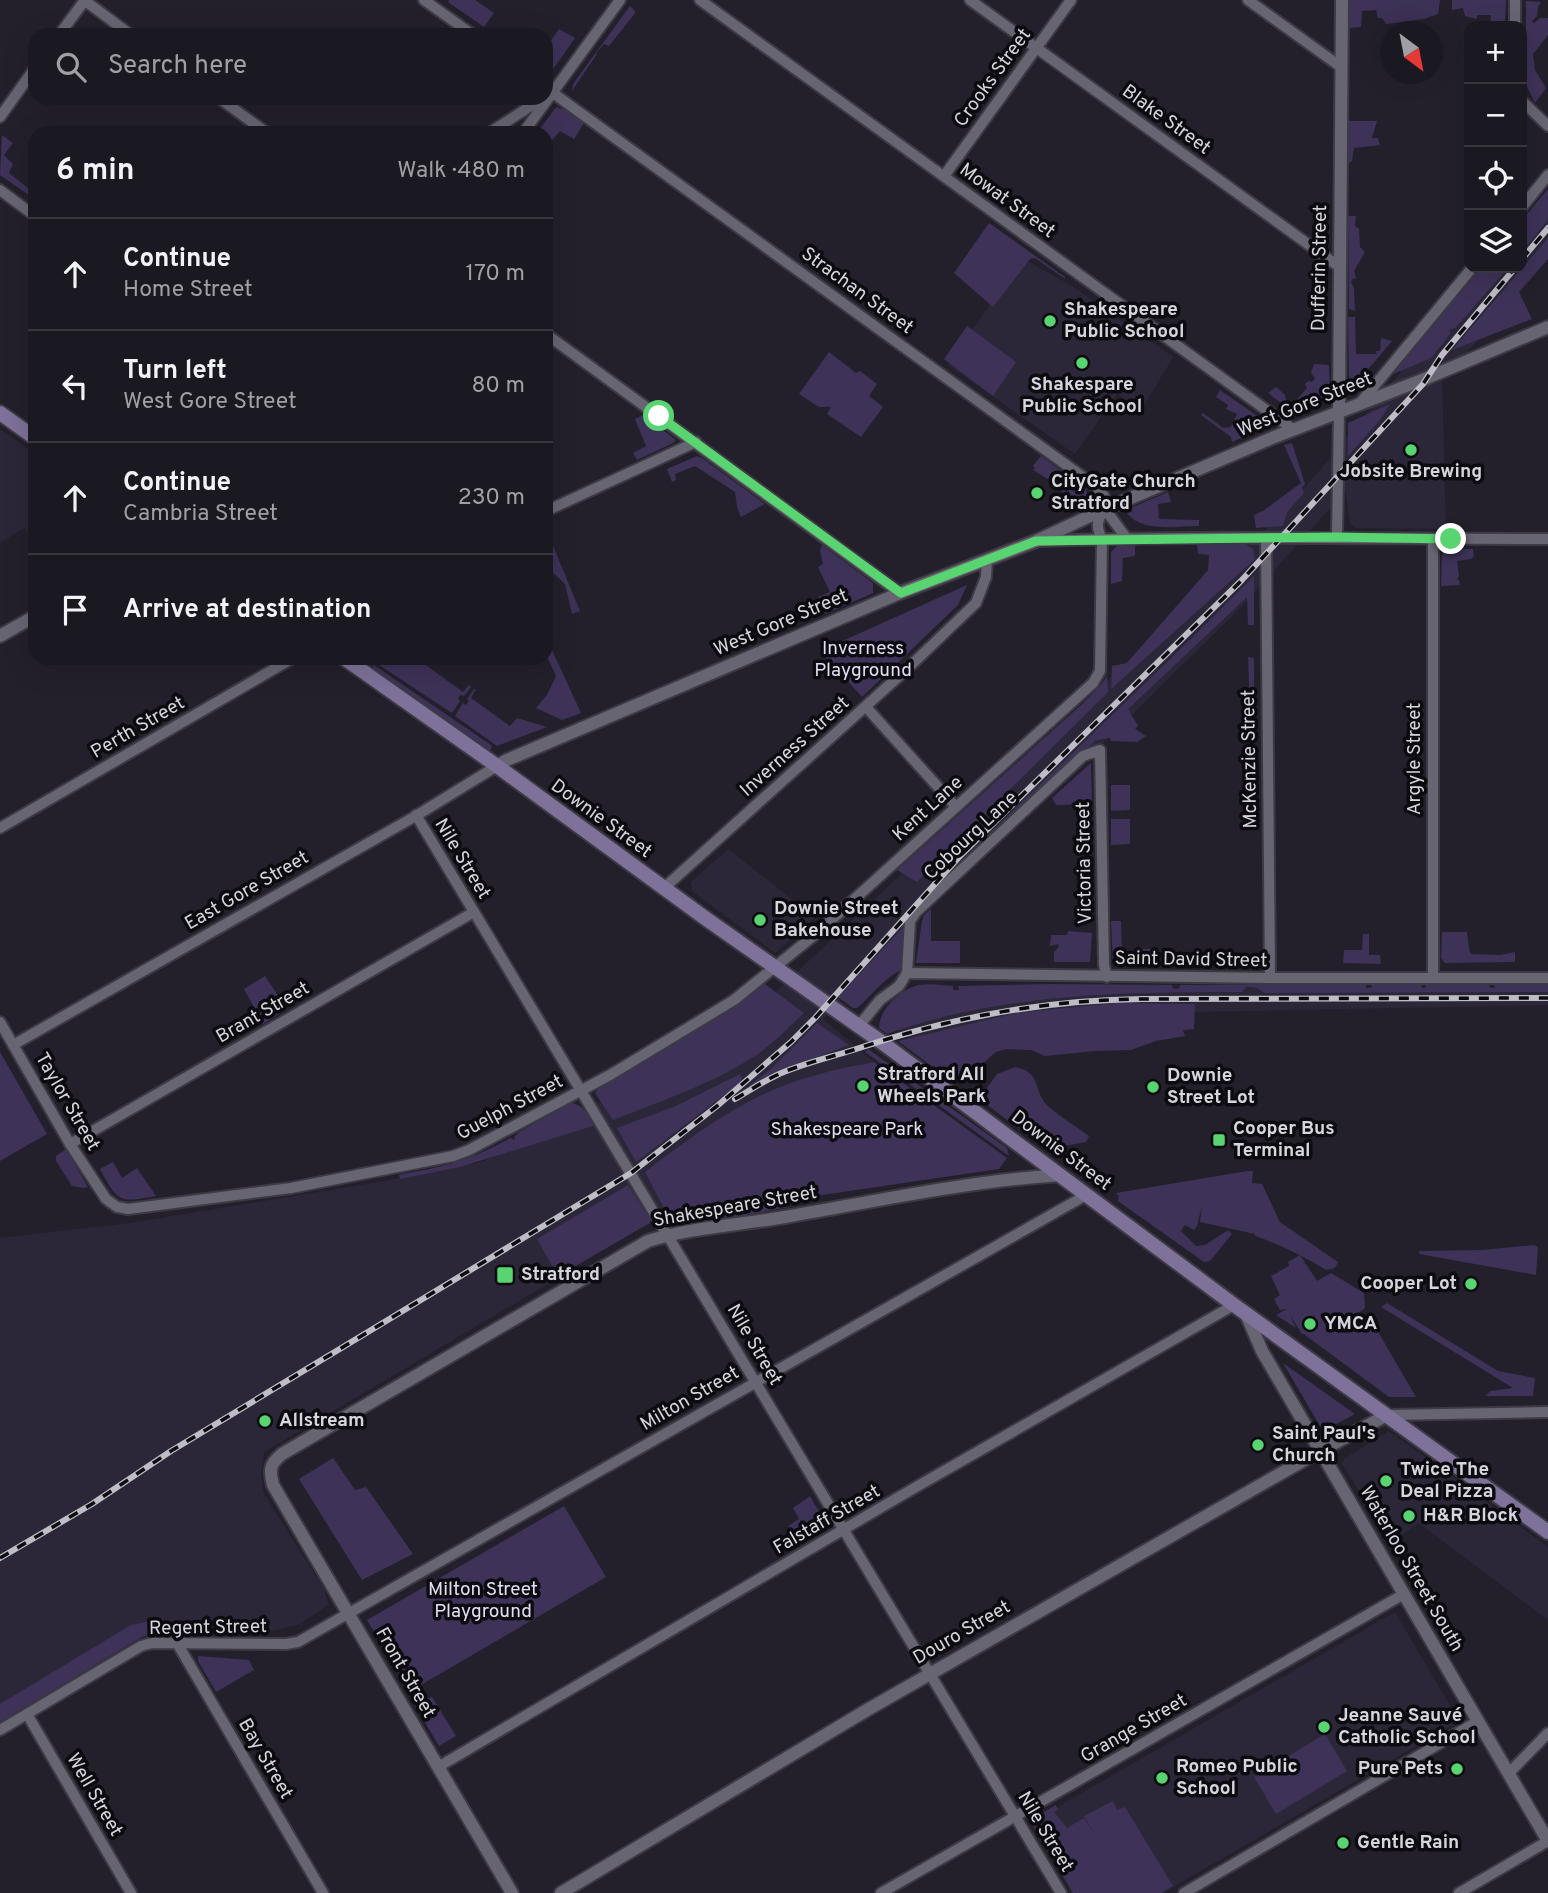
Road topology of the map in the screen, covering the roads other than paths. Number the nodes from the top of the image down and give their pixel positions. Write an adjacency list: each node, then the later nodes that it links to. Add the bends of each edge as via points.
1 (85, 0): 11 (street); 12 (street)
2 (424, 0): 13 (street)
3 (620, 0): 17 (street)
4 (700, 0): 29 (street, Mowat Street)
5 (970, 0): 14 (street, Blake Street)
6 (1071, 0): 14 (street, Crooks Street)
7 (1248, 0): 15 (street)
8 (1342, 0): 15 (street, Dufferin Street)
9 (1515, 0): 10 (street)
10 (1515, 21)
11 (64, 28)
12 (122, 28)
13 (463, 28)
14 (1037, 48): 29 (street, Crooks Street); 33 (street, Blake Street)
15 (1341, 67): 33 (street, Dufferin Street)
16 (28, 78): 23 (street)
17 (553, 85)
18 (553, 97): 44 (street, Strachan Street, via 1094,485 1104,496)
19 (229, 105): 24 (street)
20 (530, 105): 25 (street)
21 (540, 105): 26 (street)
22 (1527, 106): 27 (street)
23 (0, 117)
24 (257, 126)
25 (499, 126)
26 (528, 126)
27 (1548, 126)
28 (1548, 175): 31 (street)
29 (944, 176): 40 (street, Mowat Street)
30 (0, 190): 32 (street)
31 (1527, 201)
32 (28, 211)
33 (1341, 268): 38 (street, Dufferin Street)
34 (1468, 273): 37 (street)
35 (1548, 327): 37 (street, West Gore Street)
36 (553, 339): 42 (street)
37 (1361, 402): 38 (street, West Gore Street)
38 (1339, 411): 40 (street, West Gore Street); 45 (street, Dufferin Street)
39 (0, 413): 41 (main road)
40 (1294, 430): 44 (street, West Gore Street)
41 (28, 433)
42 (696, 442): 43 (street); 53 (street)
43 (553, 508)
44 (1105, 509): 47 (street, Strachan Street); 50 (street, via 1096,526); 51 (street, West Gore Street)
45 (1337, 537): 48 (street); 49 (street)
46 (1548, 538): 49 (street)
47 (1127, 539): 48 (street); 50 (street)
48 (1266, 539): 69 (street, McKenzie Street)
49 (1433, 539): 70 (street, Argyle Street)
50 (1102, 540): 51 (street); 61 (street, Kent Lane, via 1100,671 1093,683)
51 (1036, 541): 52 (street, West Gore Street)
52 (987, 560): 53 (street, West Gore Street); 58 (street, Inverness Street, via 976,603)
53 (901, 593): 60 (street, West Gore Street)
54 (28, 620): 55 (street)
55 (0, 636)
56 (281, 665): 63 (street, Perth Street)
57 (360, 665): 60 (main road, Downie Street)
58 (866, 706): 61 (street); 64 (street, Inverness Street)
59 (1100, 750): 67 (street, Cobourg Lane, via 1083,756 916,912 910,922); 68 (street, Victoria Street)
60 (497, 766): 62 (street, East Gore Street); 64 (main road, Downie Street)
61 (956, 807): 66 (street, Kent Lane)
62 (416, 815): 65 (street, Nile Street); 74 (street, East Gore Street)
63 (0, 828)
64 (664, 888): 66 (main road, Downie Street)
65 (474, 912): 75 (street, Nile Street); 76 (street, Brant Street)
66 (775, 967): 73 (main road, Downie Street); 75 (street, Guelph Street, via 713,1013)
67 (907, 973): 68 (street, Saint David Street); 73 (street)
68 (1107, 976): 69 (street, Saint David Street)
69 (1270, 978): 70 (street, Saint David Street)
70 (1433, 978): 71 (street, Saint David Street)
71 (1548, 978)
72 (0, 1022): 74 (street, Taylor Street)
73 (858, 1027): 77 (main road, Downie Street)
74 (13, 1045): 76 (street, Taylor Street)
75 (581, 1090): 79 (street, Guelph Street, via 453,1156 291,1188 128,1209); 80 (street, Nile Street)
76 (70, 1144): 79 (street, Taylor Street)
77 (1061, 1175): 78 (main road, Downie Street); 80 (street, Shakespeare Street)
78 (1088, 1195): 81 (main road, Downie Street); 83 (street, Milton Street)
79 (106, 1199)
80 (668, 1235): 83 (street, Nile Street); 87 (street, Shakespeare Street, via 648,1241 282,1454)
81 (1234, 1305): 82 (main road, Downie Street); 88 (street, Falstaff Street)
82 (1247, 1314): 85 (main road, Downie Street); 86 (street, Waterloo Street South, via 1262,1350)
83 (755, 1382): 88 (street, Nile Street); 91 (street, Milton Street)
84 (1548, 1412): 85 (street)
85 (1387, 1415): 86 (street, Douro Street); 89 (main road, Downie Street)
86 (1320, 1451): 90 (street, Waterloo Street South); 93 (street, Douro Street)
87 (269, 1471): 91 (street, Front Street)
88 (844, 1530): 93 (street, Nile Street); 98 (street, Falstaff Street)
89 (1548, 1532)
90 (1404, 1594): 95 (street, Waterloo Street South); 100 (street, Grange Street)
91 (347, 1614): 92 (street, Regent Street, via 289,1644); 98 (street, Front Street)
92 (177, 1643): 94 (street, Regent Street, via 141,1646); 103 (street, Bay Street)
93 (930, 1674): 100 (street, Nile Street); 105 (street, Douro Street)
94 (27, 1714): 96 (street, Regent Street); 102 (street, Well Street)
95 (1478, 1721): 99 (street, Waterloo Street South); 108 (street)
96 (0, 1730)
97 (1548, 1733): 99 (street)
98 (438, 1767): 104 (street, Front Street)
99 (1509, 1773): 101 (street, Waterloo Street South)
100 (1015, 1817): 106 (street, Grange Street); 107 (street, Nile Street)
101 (1548, 1841): 109 (street)
102 (131, 1893)
103 (323, 1893)
104 (512, 1893)
105 (561, 1893)
106 (881, 1893)
107 (1061, 1893)
108 (1184, 1893)
109 (1459, 1893)

